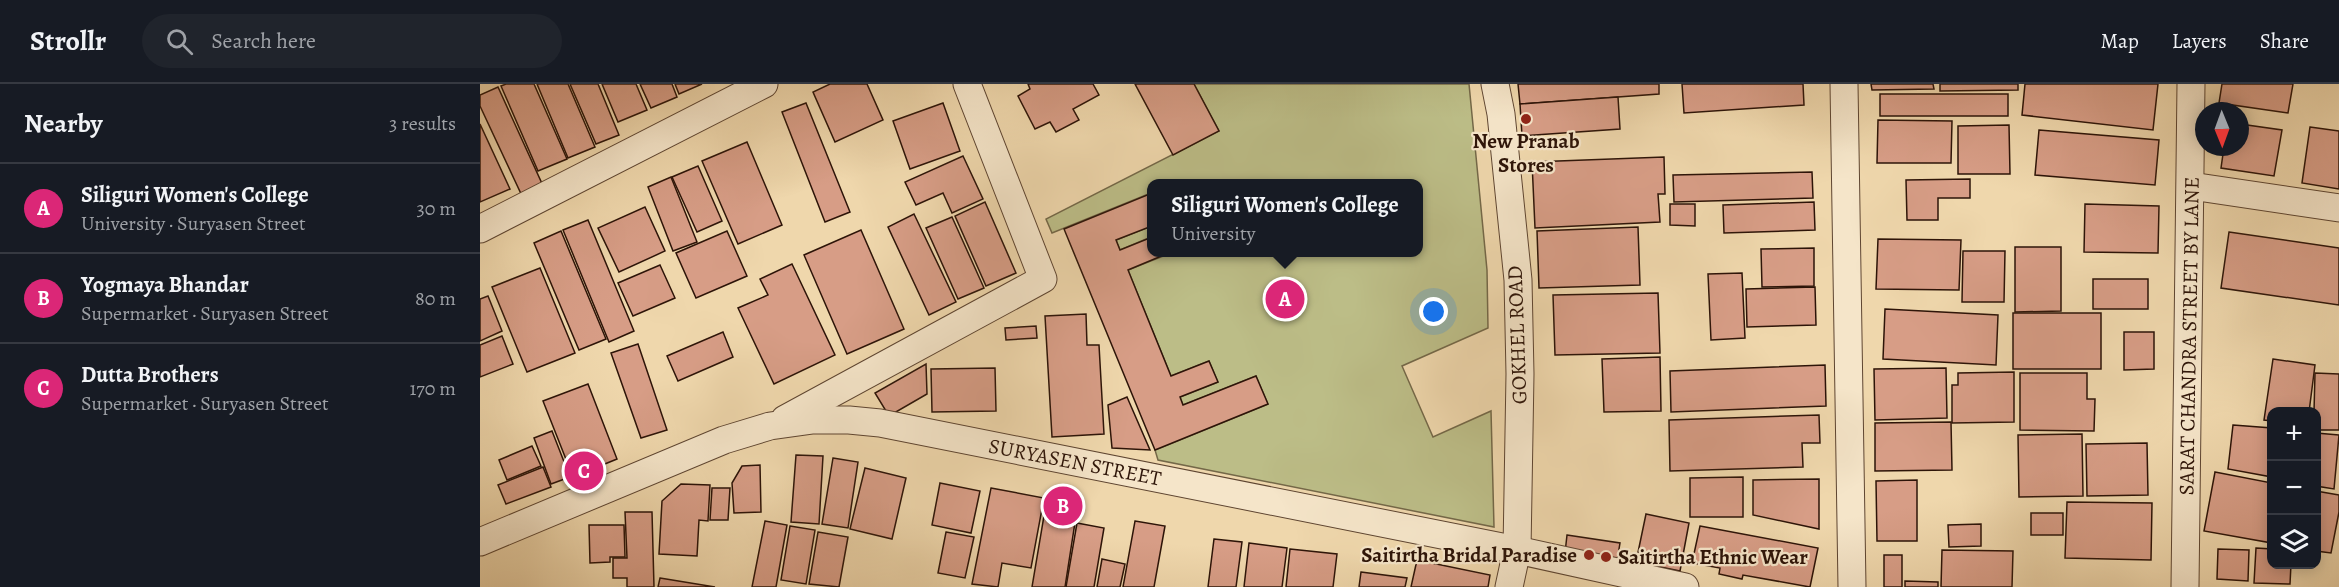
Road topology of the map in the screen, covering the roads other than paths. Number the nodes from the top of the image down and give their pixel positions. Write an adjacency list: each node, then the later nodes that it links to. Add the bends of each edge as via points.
1 (764, 84): 8 (street)
2 (967, 84): 9 (street, via 1043,279)
3 (1495, 84): 11 (street, GOKHEL ROAD, via 1518,280)
4 (1844, 84): 14 (street)
5 (2191, 84): 6 (street, SARAT CHANDRA STREET BY LANE)
6 (2191, 186): 7 (street); 15 (street, SARAT CHANDRA STREET BY LANE)
7 (2339, 208)
8 (480, 229)
9 (770, 426): 10 (street, SURYASEN STREET, via 724,440); 11 (street, SURYASEN STREET, via 813,420 880,423)
10 (482, 541)
11 (1517, 550): 12 (street, GOKHEL ROAD); 13 (street, SURYASEN STREET)
12 (1509, 587)
13 (1685, 587)
14 (1852, 587)
15 (2185, 587)

